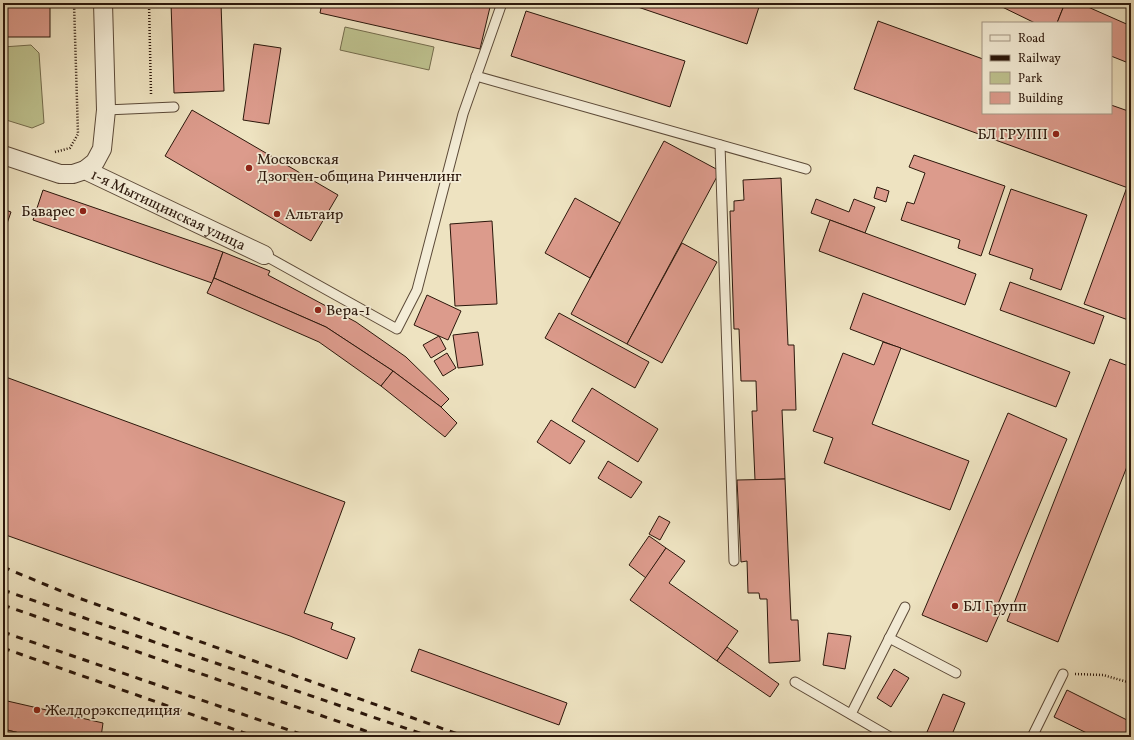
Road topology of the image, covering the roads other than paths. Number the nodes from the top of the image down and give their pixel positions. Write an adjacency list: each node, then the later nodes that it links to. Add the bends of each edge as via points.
1 (103, 3): 5 (street)
2 (502, 3): 3 (lane)
3 (476, 76): 6 (lane); 10 (lane, via 463,114 417,290 397,329)
4 (174, 108): 5 (lane)
5 (106, 110): 9 (street, via 102,149 95,162)
6 (720, 145): 8 (lane); 11 (lane)
7 (3, 155): 9 (street, 1-я Мытищинская улица, via 60,174 73,174)
8 (806, 169)
9 (85, 170): 10 (street, 1-я Мытищинская улица)
10 (264, 255)
11 (734, 561)
12 (905, 607): 13 (lane)
13 (889, 638): 14 (lane); 17 (lane)
14 (956, 673)
15 (1063, 674): 19 (lane)
16 (795, 682): 17 (lane)
17 (851, 714): 18 (lane)
18 (890, 737)
19 (1032, 737)

